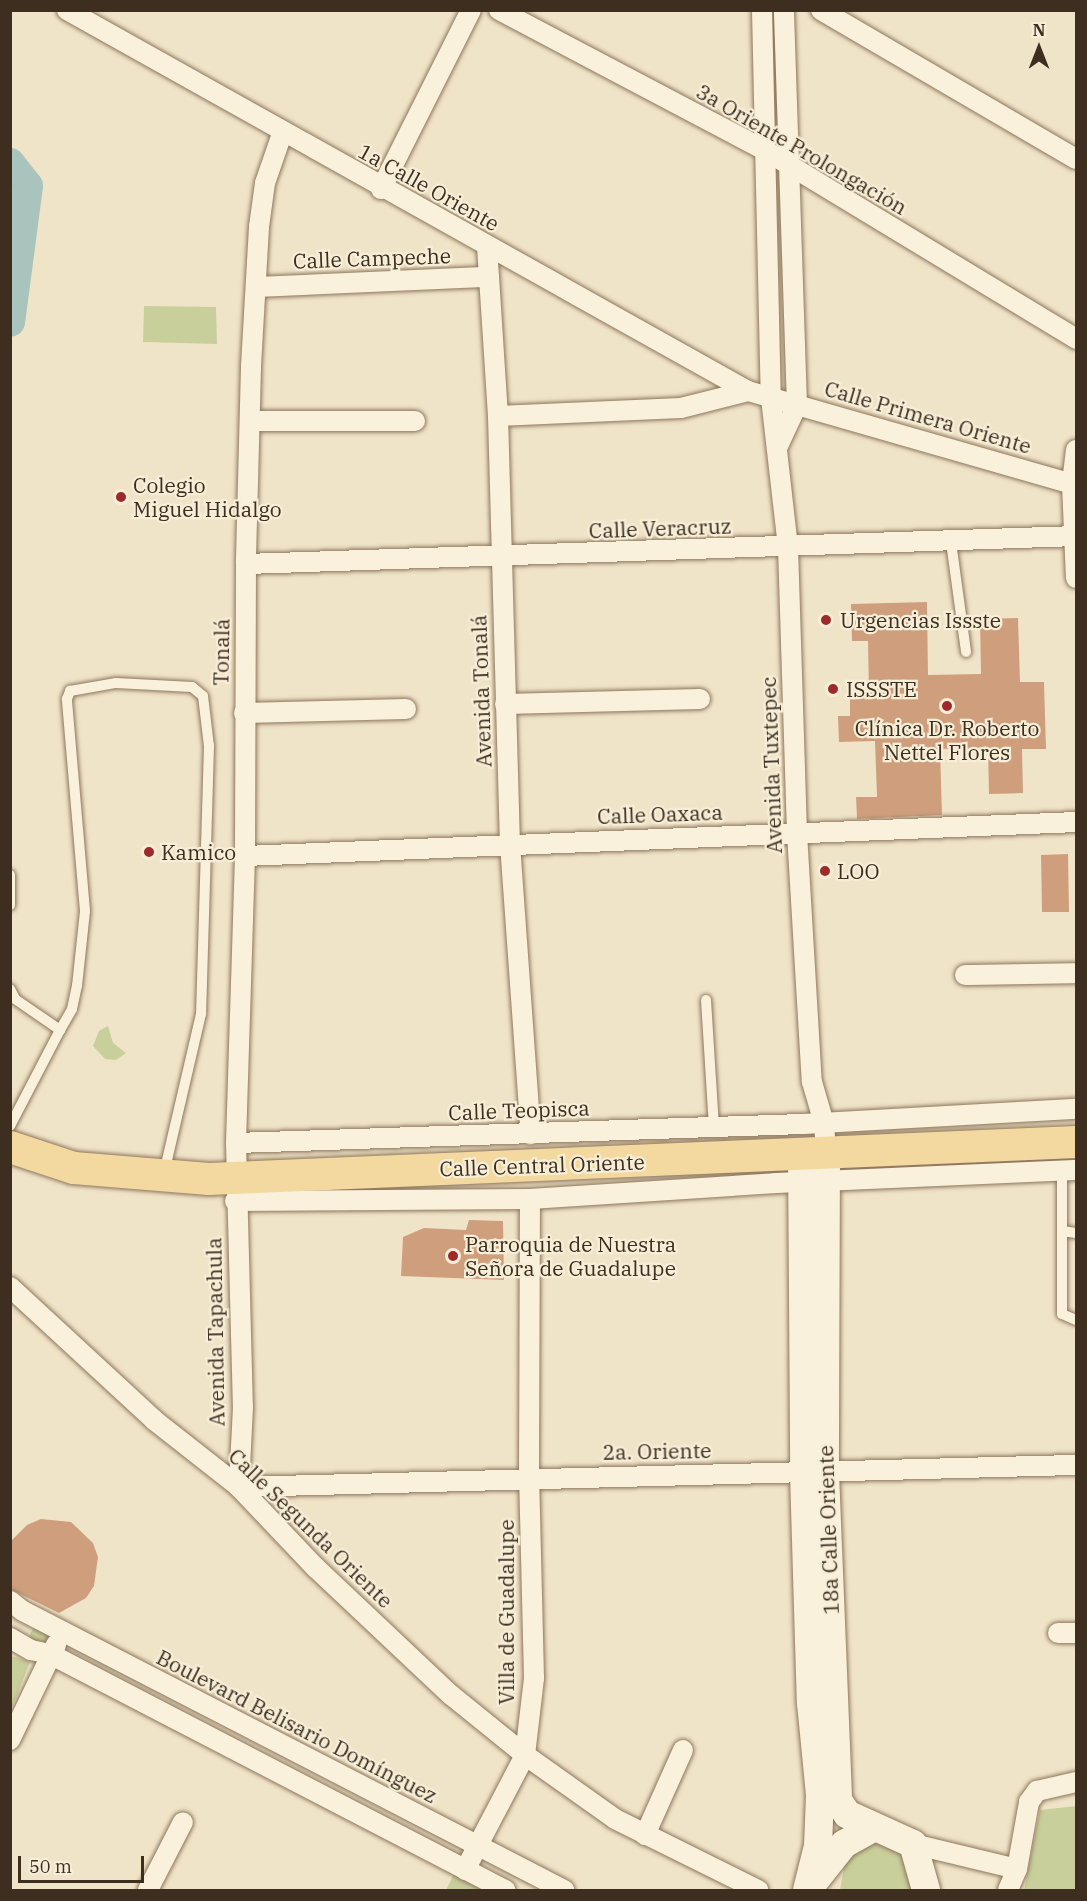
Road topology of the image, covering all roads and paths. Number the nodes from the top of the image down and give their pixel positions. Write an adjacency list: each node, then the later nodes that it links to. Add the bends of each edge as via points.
1 (67, 10): 7 (street, 1a Calle Oriente)
2 (471, 10): 11 (street)
3 (499, 10): 8 (street, 3a Oriente Prolongación)
4 (762, 10): 8 (street, Avenida Tuxtepec)
5 (784, 10): 10 (street)
6 (821, 10): 9 (street)
7 (283, 131): 11 (street, 1a Calle Oriente); 14 (street, Tonalá, via 265,183)
8 (766, 151): 10 (street, 3a Oriente Prolongación); 17 (street, Avenida Tuxtepec)
9 (1077, 159)
10 (789, 166): 15 (street, 3a Oriente Prolongación); 18 (street)
11 (381, 189): 12 (street, 1a Calle Oriente)
12 (487, 246): 13 (street, Avenida Tonalá); 16 (street, 1a Calle Oriente)
13 (489, 277): 14 (street, Calle Campeche); 19 (street, Avenida Tonalá)
14 (256, 287): 20 (street, Tonalá)
15 (1077, 339)
16 (748, 391): 17 (street, 1a Calle Oriente); 19 (street, via 681,408)
17 (771, 398): 18 (street, Calle Primera Oriente); 22 (street, Avenida Tuxtepec)
18 (797, 405): 22 (street); 24 (street, Calle Primera Oriente)
19 (498, 416): 28 (street, Avenida Tonalá)
20 (250, 421): 21 (street); 29 (street, Tonalá)
21 (415, 421)
22 (778, 446): 27 (street, Avenida Tuxtepec)
23 (1077, 450): 24 (street)
24 (1072, 483): 25 (street)
25 (1075, 536): 26 (street, Calle Veracruz); 30 (street)
26 (951, 542): 27 (street, Calle Veracruz); 31 (lane)
27 (788, 547): 28 (street, Calle Veracruz); 37 (street, Avenida Tuxtepec)
28 (502, 558): 29 (street, Calle Veracruz); 33 (street, Avenida Tonalá)
29 (246, 564): 35 (street, Tonalá)
30 (1077, 578)
31 (966, 652)
32 (700, 699): 33 (street)
33 (505, 704): 38 (street, Avenida Tonalá)
34 (405, 709): 35 (street)
35 (244, 713): 39 (street, Tonalá)
36 (1077, 822): 37 (street, Calle Oaxaca)
37 (797, 832): 38 (street, Calle Oaxaca); 54 (street, Avenida Tuxtepec)
38 (510, 844): 39 (street, Calle Oaxaca); 50 (street, Avenida Tonalá)
39 (245, 856): 52 (street, Tonalá)
40 (10, 875): 41 (lane)
41 (10, 905)
42 (1077, 973): 43 (street)
43 (965, 975)
44 (10, 989): 46 (lane, via 15,999)
45 (706, 1000): 49 (lane)
46 (60, 1030): 48 (lane); 56 (lane, via 72,1009 77,986 85,911 67,699 70,691 116,683 192,687 203,696 209,746 201,1014)
47 (1077, 1109): 54 (street)
48 (10, 1126)
49 (714, 1127): 50 (street, Calle Teopisca); 54 (street, Calle Teopisca)
50 (531, 1134): 52 (street, Calle Teopisca)
51 (1077, 1142): 54 (main road, Calle Central Oriente)
52 (236, 1143): 57 (street, Tonalá)
53 (10, 1147): 56 (main road, Calle Central Oriente, via 74,1168)
54 (815, 1153): 55 (street); 57 (main road, Calle Central Oriente); 58 (street); 64 (main road, 18a Calle Oriente)
55 (1069, 1171): 59 (lane)
56 (163, 1177): 57 (main road, Calle Central Oriente)
57 (235, 1189): 58 (street); 66 (street, Avenida Tapachula, via 243,1407)
58 (530, 1199): 65 (street, Villa de Guadalupe)
59 (1062, 1231): 60 (lane); 62 (lane, via 1062,1314)
60 (1077, 1233)
61 (10, 1287): 66 (street, Calle Segunda Oriente, via 154,1420)
62 (1077, 1320)
63 (1077, 1465): 64 (street, 2a. Oriente)
64 (815, 1473): 65 (street, 2a. Oriente); 76 (main road, 18a Calle Oriente, via 838,1800 847,1814); 86 (main road, 18a Calle Oriente, via 811,1702 819,1795 818,1846)
65 (529, 1477): 66 (street, 2a. Oriente); 73 (street, Villa de Guadalupe, via 534,1678)
66 (238, 1487): 73 (street, Calle Segunda Oriente, via 316,1568 452,1695)
67 (17, 1606): 68 (street, Boulevard Belisario Domínguez); 69 (street)
68 (64, 1632): 70 (street); 79 (street, Boulevard Belisario Domínguez)
69 (11, 1639): 70 (street, via 31,1650)
70 (50, 1654): 71 (street); 81 (street)
71 (10, 1740)
72 (683, 1750): 77 (street)
73 (525, 1755): 77 (street, via 615,1819); 79 (street)
74 (1077, 1782): 80 (street, via 1037,1791 1029,1802)
75 (183, 1822): 82 (street)
76 (875, 1827): 78 (main road, 18a Calle Oriente); 86 (main road, via 844,1844)
77 (645, 1835): 85 (street)
78 (913, 1844): 80 (street); 87 (main road)
79 (477, 1846): 81 (street); 84 (street, Boulevard Belisario Domínguez)
80 (1017, 1869): 88 (street)
81 (465, 1870): 83 (street)
82 (148, 1890)
83 (505, 1890)
84 (564, 1890)
85 (758, 1890)
86 (808, 1890)
87 (926, 1890)
88 (1008, 1890)

